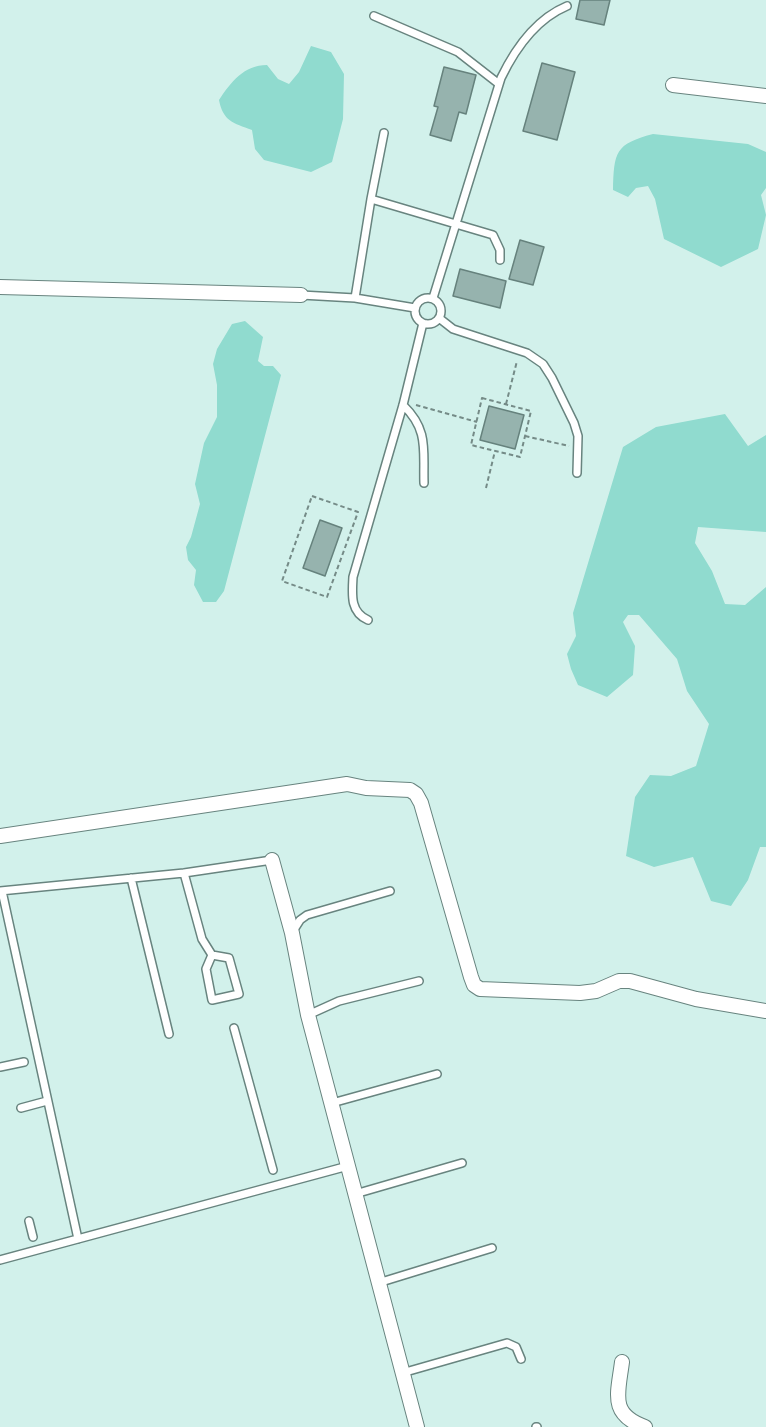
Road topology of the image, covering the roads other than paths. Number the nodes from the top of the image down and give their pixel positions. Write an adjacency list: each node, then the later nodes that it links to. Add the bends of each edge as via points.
1 (567, 6): 3 (lane, via 555,11 528,36 512,56)
2 (374, 16): 3 (lane, via 458,52)
3 (499, 84): 8 (lane)
4 (673, 85): 5 (street)
5 (766, 96)
6 (384, 133): 7 (lane)
7 (371, 199): 8 (lane); 12 (lane)
8 (456, 225): 9 (lane, via 493,235); 13 (lane)
9 (500, 260)
10 (0, 287): 11 (street)
11 (301, 295): 12 (lane)
12 (355, 298): 14 (lane)
13 (433, 298): 14 (lane, via 423,298); 15 (lane, via 441,306)
14 (415, 308): 16 (lane, via 416,317)
15 (440, 318): 16 (lane, via 432,324); 18 (lane, via 453,329 520,350 543,364 574,423 578,436)
16 (423, 323): 17 (lane)
17 (403, 403): 19 (lane, via 416,417 423,435); 20 (lane, via 353,578 355,610)
18 (577, 473)
19 (424, 483)
20 (368, 620)
21 (0, 836): 30 (street, via 347,784 410,790 421,803 471,976 480,989 580,993 630,981 696,999)
22 (272, 860): 23 (lane); 27 (street)
23 (184, 873): 24 (lane); 28 (lane, via 202,939)
24 (131, 878): 25 (lane); 33 (lane)
25 (1, 891): 38 (lane)
26 (390, 891): 27 (lane, via 307,915)
27 (292, 933): 31 (street)
28 (212, 955): 28 (lane, via 206,969 212,1000 239,994 230,958)
29 (419, 981): 31 (lane, via 339,1001)
30 (766, 1011)
31 (309, 1015): 39 (street)
32 (234, 1028): 43 (lane)
33 (169, 1034)
34 (0, 1058): 36 (lane)
35 (24, 1062): 36 (lane)
36 (1, 1067)
37 (437, 1074): 39 (lane)
38 (47, 1101): 40 (lane); 47 (lane)
39 (332, 1103): 42 (street)
40 (21, 1108)
41 (462, 1163): 44 (lane)
42 (348, 1166): 43 (lane); 44 (street)
43 (277, 1185): 47 (lane)
44 (355, 1194): 50 (street)
45 (29, 1221): 46 (lane)
46 (33, 1237)
47 (78, 1239): 49 (lane)
48 (492, 1248): 50 (lane)
49 (0, 1260)
50 (378, 1283): 53 (street)
51 (521, 1359): 53 (lane, via 516,1347 507,1343)
52 (622, 1362): 55 (street, via 619,1406 630,1421)
53 (402, 1374): 54 (street)
54 (417, 1427)
55 (645, 1427)

